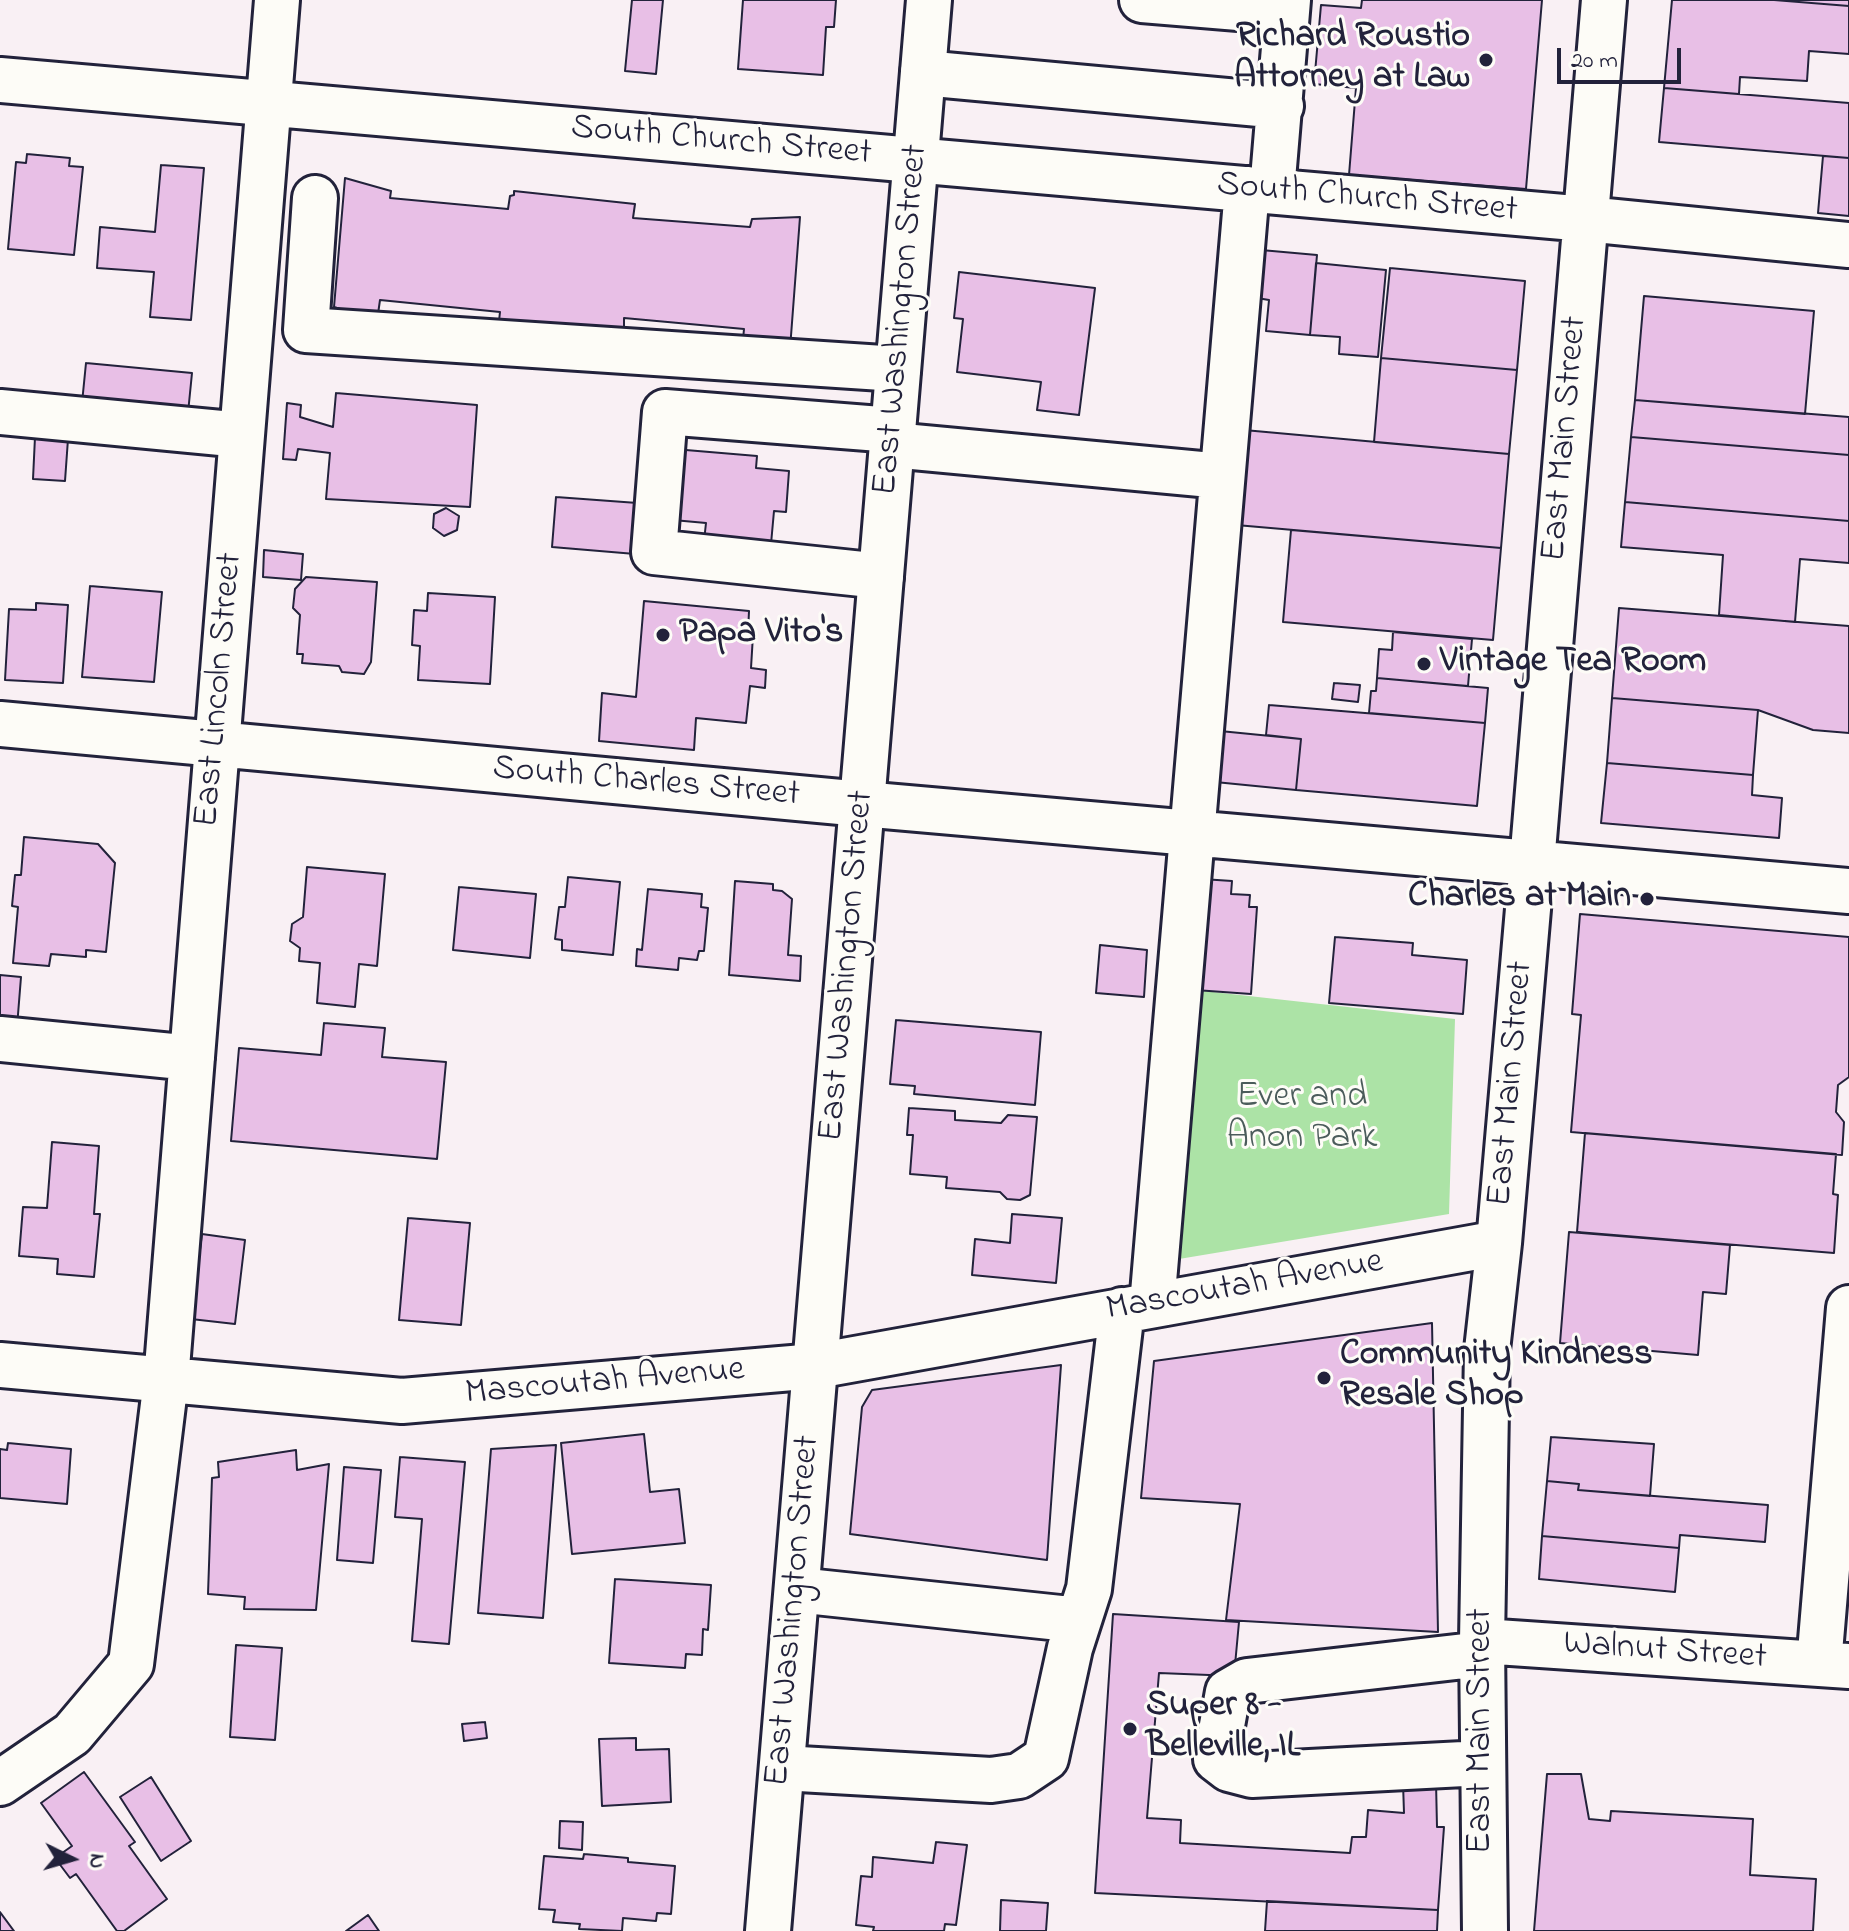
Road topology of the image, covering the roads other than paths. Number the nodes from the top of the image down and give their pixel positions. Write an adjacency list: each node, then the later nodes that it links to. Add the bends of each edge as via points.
1 (277, 0): 8 (street, East Lincoln Street)
2 (929, 0): 6 (street, East Washington Street)
3 (1142, 0): 5 (street)
4 (1604, 0): 13 (street, East Main Street)
5 (1288, 6): 9 (street)
6 (923, 73): 9 (street); 10 (street, East Washington Street)
7 (0, 80): 8 (street, South Church Street)
8 (270, 104): 10 (street, South Church Street); 17 (street, East Lincoln Street)
9 (1281, 106): 11 (street)
10 (916, 160): 11 (street, South Church Street); 15 (street, East Washington Street)
11 (1260, 190): 13 (street, South Church Street); 19 (street)
12 (315, 198): 15 (street, via 306,330)
13 (1586, 219): 14 (street, South Church Street); 25 (street, East Main Street)
14 (1849, 245)
15 (898, 369): 18 (street, East Washington Street)
16 (0, 412): 17 (street)
17 (242, 435): 22 (street, East Lincoln Street)
18 (893, 438): 19 (street); 20 (street, East Washington Street); 20 (street, via 665,412 654,552)
19 (1222, 476): 24 (street)
20 (881, 576): 23 (street, East Washington Street)
21 (0, 724): 22 (street, South Charles Street)
22 (217, 744): 23 (street, South Charles Street); 28 (street, East Lincoln Street)
23 (862, 804): 24 (street, South Charles Street); 33 (street, East Washington Street)
24 (1191, 833): 25 (street, South Charles Street); 30 (street)
25 (1532, 863): 26 (street, South Charles Street); 29 (street, East Main Street)
26 (1849, 891)
27 (0, 1039): 28 (street)
28 (192, 1058): 34 (street, East Lincoln Street)
29 (1499, 1243): 30 (street, Mascoutah Avenue); 37 (street, East Main Street, via 1487,1350)
30 (1137, 1308): 33 (street, Mascoutah Avenue); 36 (street, via 1089,1589)
31 (1849, 1308): 38 (street)
32 (0, 1365): 34 (street, Mascoutah Avenue)
33 (816, 1366): 34 (street, Mascoutah Avenue, via 402,1401); 35 (street, East Washington Street)
34 (166, 1380): 41 (street, via 131,1664 72,1734)
35 (797, 1590): 36 (street); 40 (street, East Washington Street)
36 (1079, 1620): 40 (street, via 1046,1758 1019,1776 991,1780)
37 (1482, 1647): 38 (street, Walnut Street); 39 (street, East Main Street); 39 (street, Walnut Street, via 1247,1681 1228,1692 1216,1759 1252,1775)
38 (1834, 1665)
39 (1483, 1763): 43 (street, East Main Street)
40 (782, 1768): 42 (street, East Washington Street)
41 (0, 1783)
42 (768, 1931)
43 (1485, 1931)

